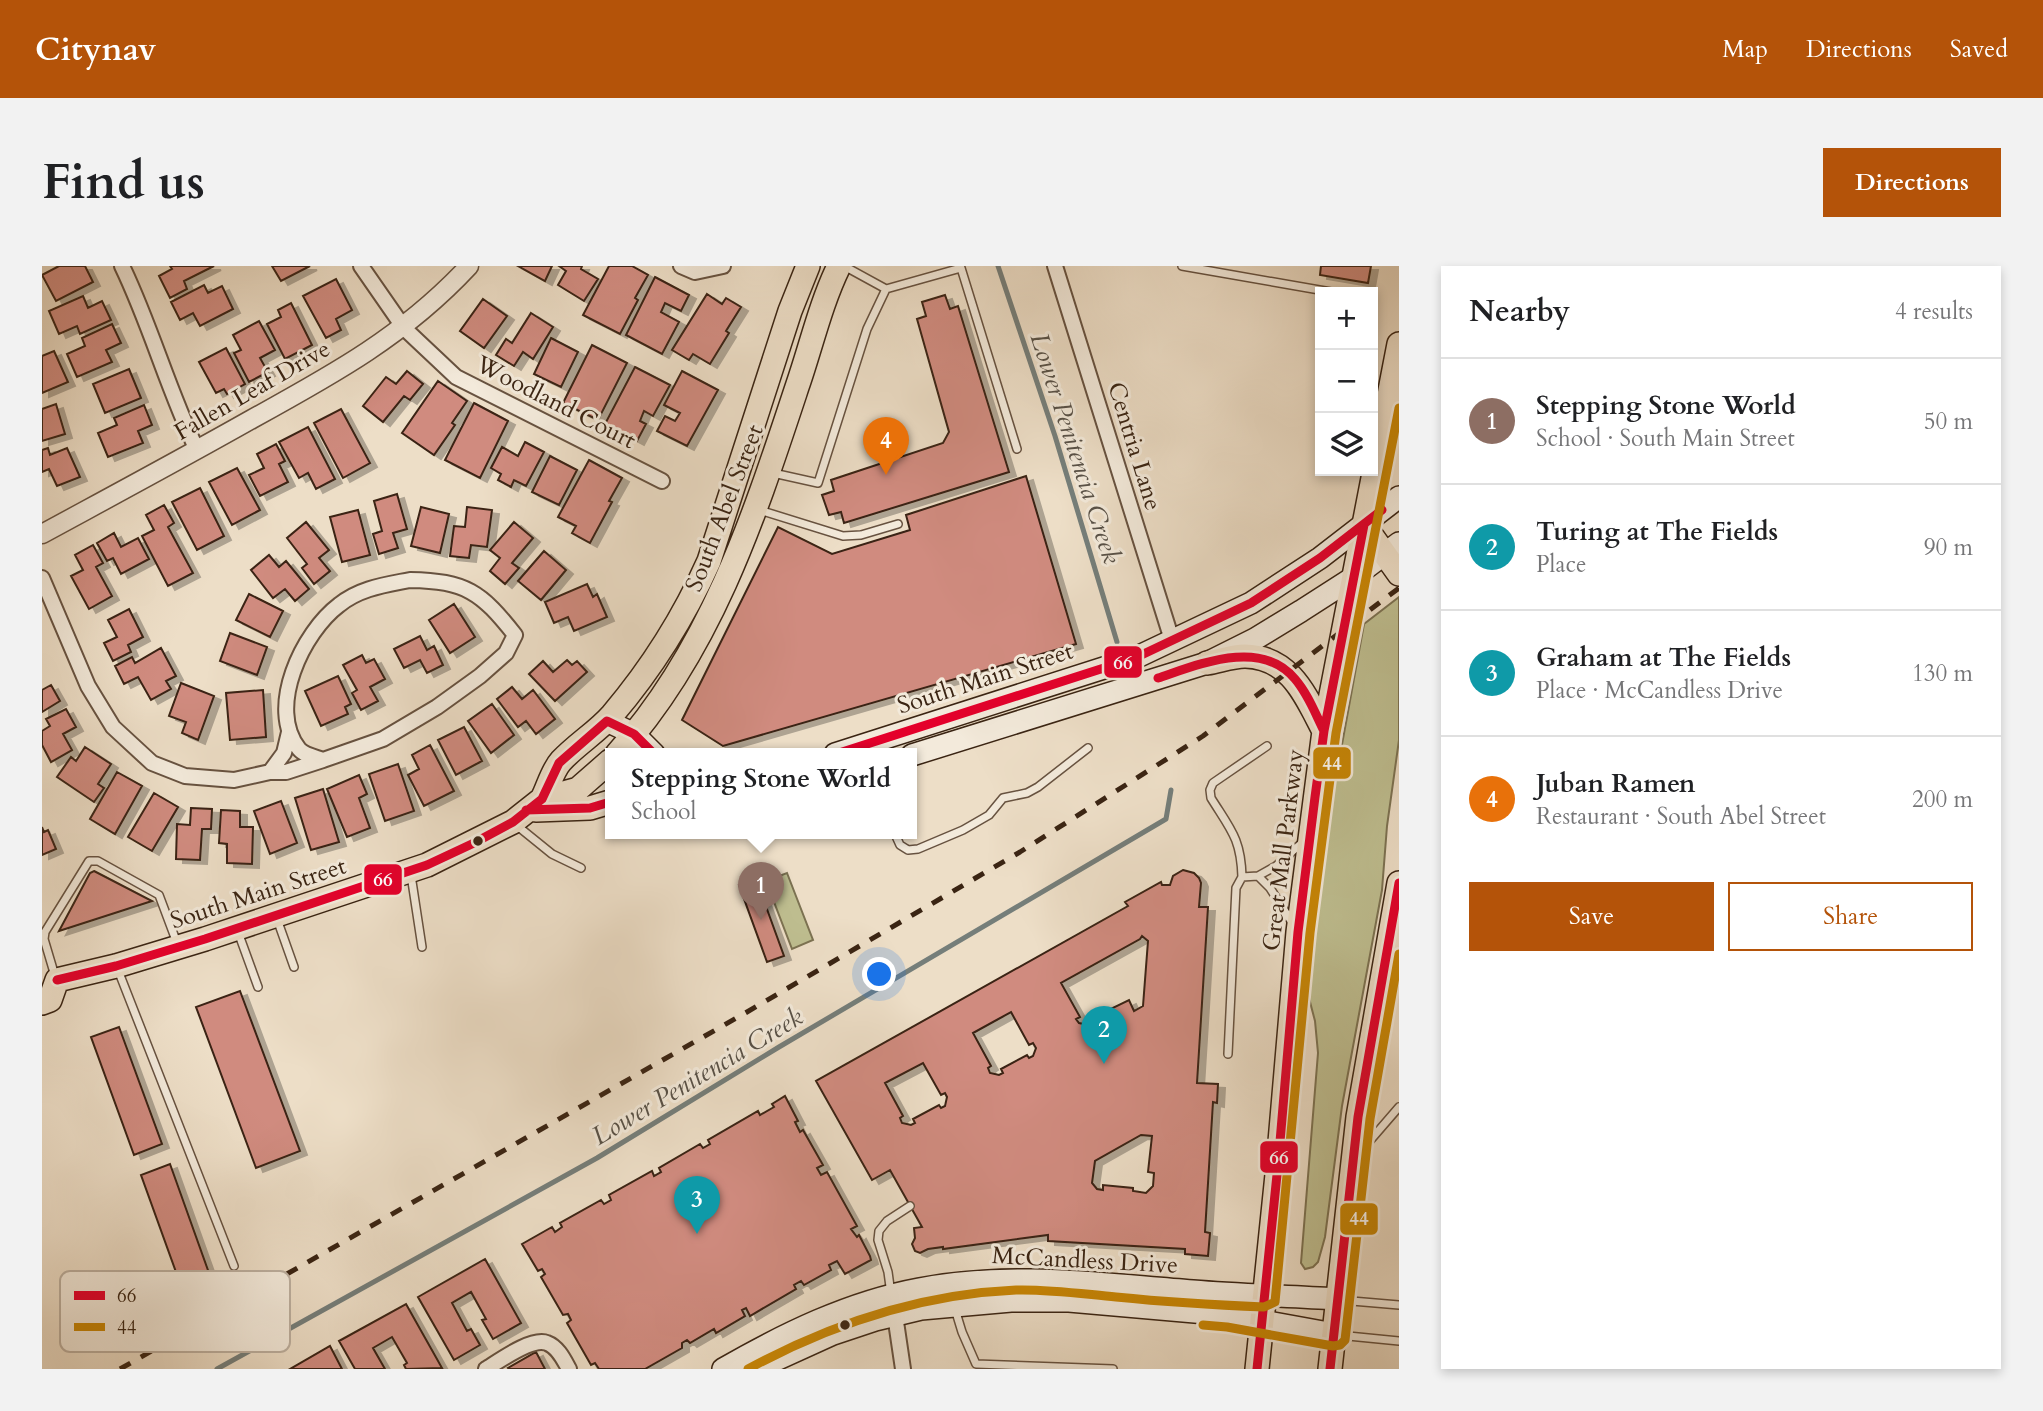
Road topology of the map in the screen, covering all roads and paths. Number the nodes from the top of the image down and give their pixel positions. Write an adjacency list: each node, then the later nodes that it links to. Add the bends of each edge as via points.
1 (122, 266): 16 (street)
2 (360, 266): 13 (street, Woodland Court)
3 (469, 266): 13 (street, Fallen Leaf Drive)
4 (681, 266): 5 (street, via 695,272)
5 (723, 266)
6 (808, 266): 17 (main road, South Abel Street)
7 (842, 266): 11 (lane); 18 (main road, South Abel Street, via 817,321)
8 (1055, 266): 29 (street, Centria Lane)
9 (1182, 266): 10 (lane)
10 (1207, 268): 12 (lane)
11 (886, 289): 15 (lane, via 961,268); 18 (lane, via 867,328 818,483)
12 (1315, 289)
13 (404, 328): 16 (street, Fallen Leaf Drive); 19 (street, Woodland Court, via 456,377)
14 (1399, 344): 23 (main road, Great Mall Parkway)
15 (1017, 449)
16 (197, 450): 24 (street, Fallen Leaf Drive)
17 (742, 464): 18 (main road); 32 (main road, South Abel Street, via 691,600 666,643)
18 (769, 471): 21 (main road, South Abel Street)
19 (662, 481)
20 (1399, 497): 23 (main road, South Main Street)
21 (756, 509): 22 (lane, via 843,536); 38 (main road, South Abel Street, via 700,636)
22 (898, 524)
23 (1364, 524): 25 (main road); 27 (main road, Great Mall Parkway); 29 (main road, South Main Street, via 1251,603)
24 (42, 534)
25 (1392, 548): 26 (main road); 27 (main road, South Main Street)
26 (1399, 574)
27 (1354, 577): 30 (main road, South Main Street, via 1255,639); 34 (main road, Great Mall Parkway)
28 (42, 578): 44 (street, via 88,686 113,727 152,763 185,776 234,780)
29 (1172, 640): 31 (main road, South Main Street, via 1135,658)
30 (1207, 663): 33 (main road, South Main Street); 34 (main road, via 1245,656 1271,660 1300,686)
31 (983, 707): 33 (main road); 39 (main road, South Main Street)
32 (607, 721): 37 (main road); 46 (main road, via 559,763)
33 (991, 731): 41 (main road, South Main Street)
34 (1324, 731): 47 (main road, Great Mall Parkway)
35 (289, 732): 42 (street, via 300,751); 42 (street, via 285,714 293,668 316,628 339,605 369,587 410,580 471,590 515,635 506,653 436,707 383,739); 44 (street, via 284,754)
36 (1267, 746): 52 (lane, via 1213,783 1210,790 1241,851)
37 (620, 748)
38 (623, 748)
39 (854, 748)
40 (1088, 748): 48 (lane, via 1038,787 1003,798 989,815 963,830 918,849 908,850)
41 (917, 753)
42 (323, 760): 44 (street, via 286,772)
43 (605, 765): 46 (main road, South Main Street, via 578,789)
44 (270, 772)
45 (605, 804): 46 (main road)
46 (527, 810): 49 (lane, via 552,854); 50 (main road, South Main Street, via 474,843)
47 (1310, 836): 51 (lane); 56 (main road, Great Mall Parkway)
48 (897, 839)
49 (581, 868)
50 (410, 870): 54 (main road, South Main Street); 58 (lane)
51 (1258, 876): 52 (lane); 56 (lane)
52 (1242, 877): 64 (lane, via 1236,888)
53 (1399, 883): 66 (main road)
54 (276, 915): 55 (main road, South Main Street); 60 (lane)
55 (236, 929): 57 (main road, South Main Street); 62 (lane)
56 (1298, 932): 69 (main road, Great Mall Parkway)
57 (178, 947): 59 (main road, South Main Street); 61 (lane, via 159,895 98,861 89,861 45,932)
58 (422, 947)
59 (116, 966): 61 (main road, South Main Street); 68 (lane)
60 (294, 967)
61 (49, 975): 63 (main road, via 50,1000)
62 (258, 987)
63 (42, 1003)
64 (1228, 1054)
65 (1399, 1107): 66 (lane)
66 (1353, 1160): 70 (main road)
67 (910, 1206): 73 (lane, via 879,1231)
68 (234, 1266)
69 (1265, 1294): 70 (main road, McCandless Drive); 73 (main road, McCandless Drive, via 1016,1278 918,1289); 74 (main road, Great Mall Parkway)
70 (1336, 1299): 72 (lane); 75 (main road)
71 (954, 1305): 73 (main road, McCandless Drive); 74 (main road, McCandless Drive, via 1069,1301); 77 (lane, via 976,1364)
72 (1399, 1305)
73 (893, 1306): 80 (main road, McCandless Drive, via 804,1326); 81 (main road, McCandless Drive); 82 (street)
74 (1262, 1322): 75 (main road, McCandless Drive); 84 (main road, Great Mall Parkway)
75 (1334, 1335): 76 (lane); 85 (main road)
76 (1399, 1341)
77 (1000, 1367): 83 (lane)
78 (486, 1369): 79 (street, via 537,1342 555,1349)
79 (569, 1369)
80 (723, 1369)
81 (756, 1369)
82 (903, 1369)
83 (1113, 1369)
84 (1257, 1369)
85 (1330, 1369)

